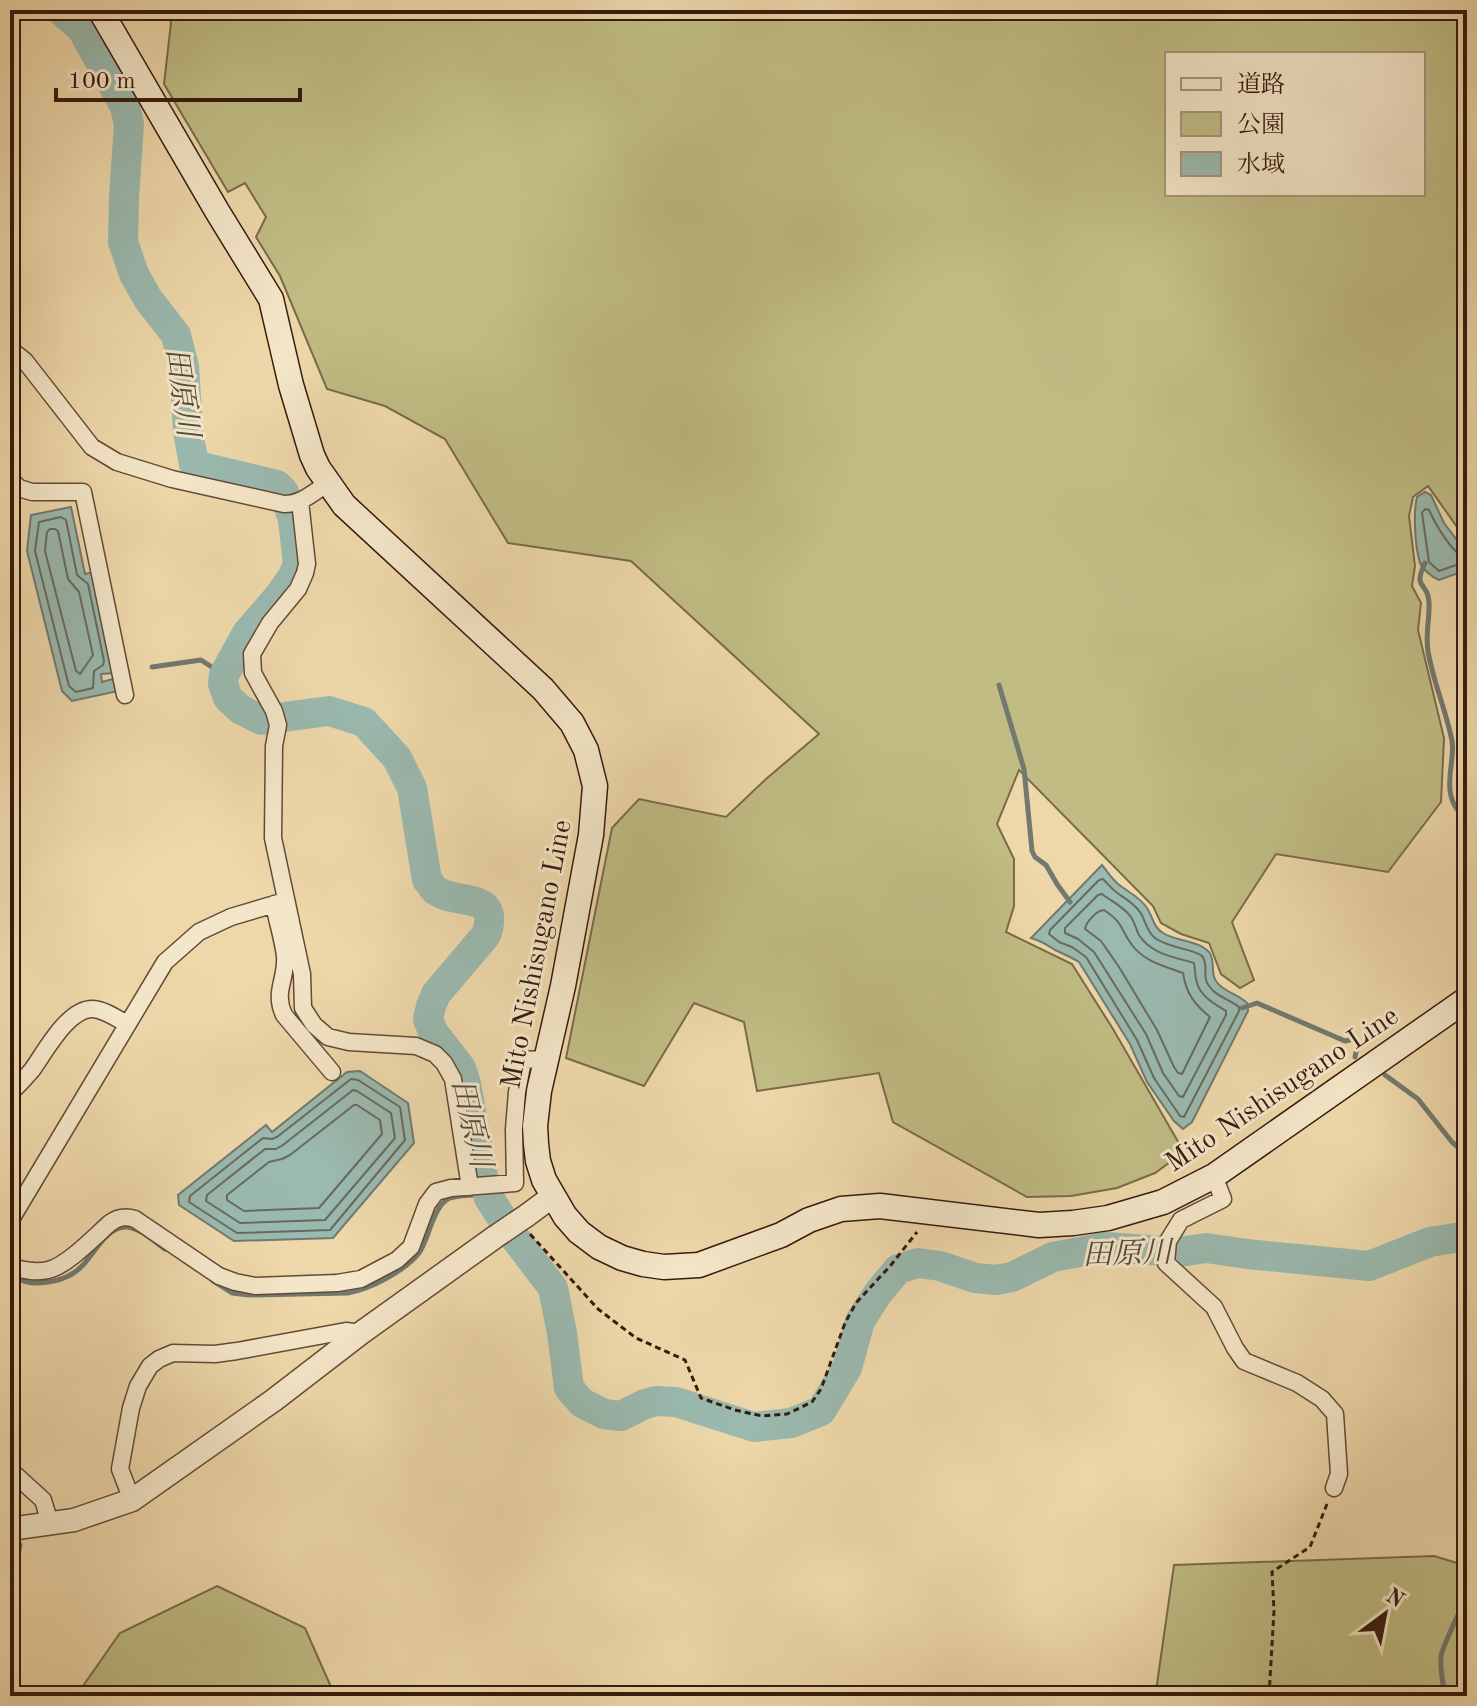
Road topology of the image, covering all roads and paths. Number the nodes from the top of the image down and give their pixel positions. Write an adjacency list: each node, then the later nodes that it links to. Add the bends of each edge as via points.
1 (100, 10): 4 (main road, Mito Nishisugano Line, via 271,299 312,455)
2 (10, 349): 5 (street, via 92,447 117,462 172,479)
3 (10, 479): 6 (street, via 32,492 83,492)
4 (328, 483): 5 (street); 10 (main road, Mito Nishisugano Line, via 344,505 543,689 572,723 586,750 595,786 591,835)
5 (293, 503): 7 (street, via 305,573 252,654 253,673 276,718 272,818)
6 (125, 695)
7 (279, 902): 9 (street, via 199,932 165,962); 11 (street, via 285,955 279,1005); 14 (street, via 302,974 303,1008 314,1025 328,1037 416,1046 435,1054 453,1079)
8 (1467, 999): 13 (main road, Mito Nishisugano Line)
9 (127, 1024): 12 (street, via 103,1011 77,1014); 17 (street)
10 (546, 1059): 14 (street, via 523,1060 515,1117 515,1183); 15 (main road, Mito Nishisugano Line, via 536,1144)
11 (332, 1072)
12 (10, 1093)
13 (1214, 1176): 16 (main road, Mito Nishisugano Line, via 1163,1202 1073,1223 1039,1225); 22 (street, via 1223,1199 1181,1220 1168,1241 1166,1263 1214,1307 1244,1361 1297,1383 1335,1414 1339,1474)
14 (479, 1186): 19 (street, via 436,1192 411,1247 361,1279 255,1286 235,1282 129,1217 110,1223 50,1270)
15 (553, 1196): 16 (main road, Mito Nishisugano Line, via 579,1232 599,1247 664,1267 699,1265 841,1209); 18 (street)
16 (927, 1211): 18 (path, via 927,1219 856,1303 812,1402 787,1414 762,1416 701,1398 685,1360 636,1338 598,1309)
17 (10, 1221)
18 (527, 1224): 20 (street, bridge, via 495,1237)
19 (10, 1267)
20 (361, 1333): 23 (street); 23 (street, via 346,1331 215,1354 173,1353 159,1359 138,1386 131,1408 120,1469)
21 (10, 1470): 24 (street, via 43,1500)
22 (1334, 1488): 26 (path, via 1310,1547 1272,1572)
23 (132, 1500): 24 (street)
24 (50, 1523): 25 (street)
25 (10, 1529)
26 (1269, 1696)

